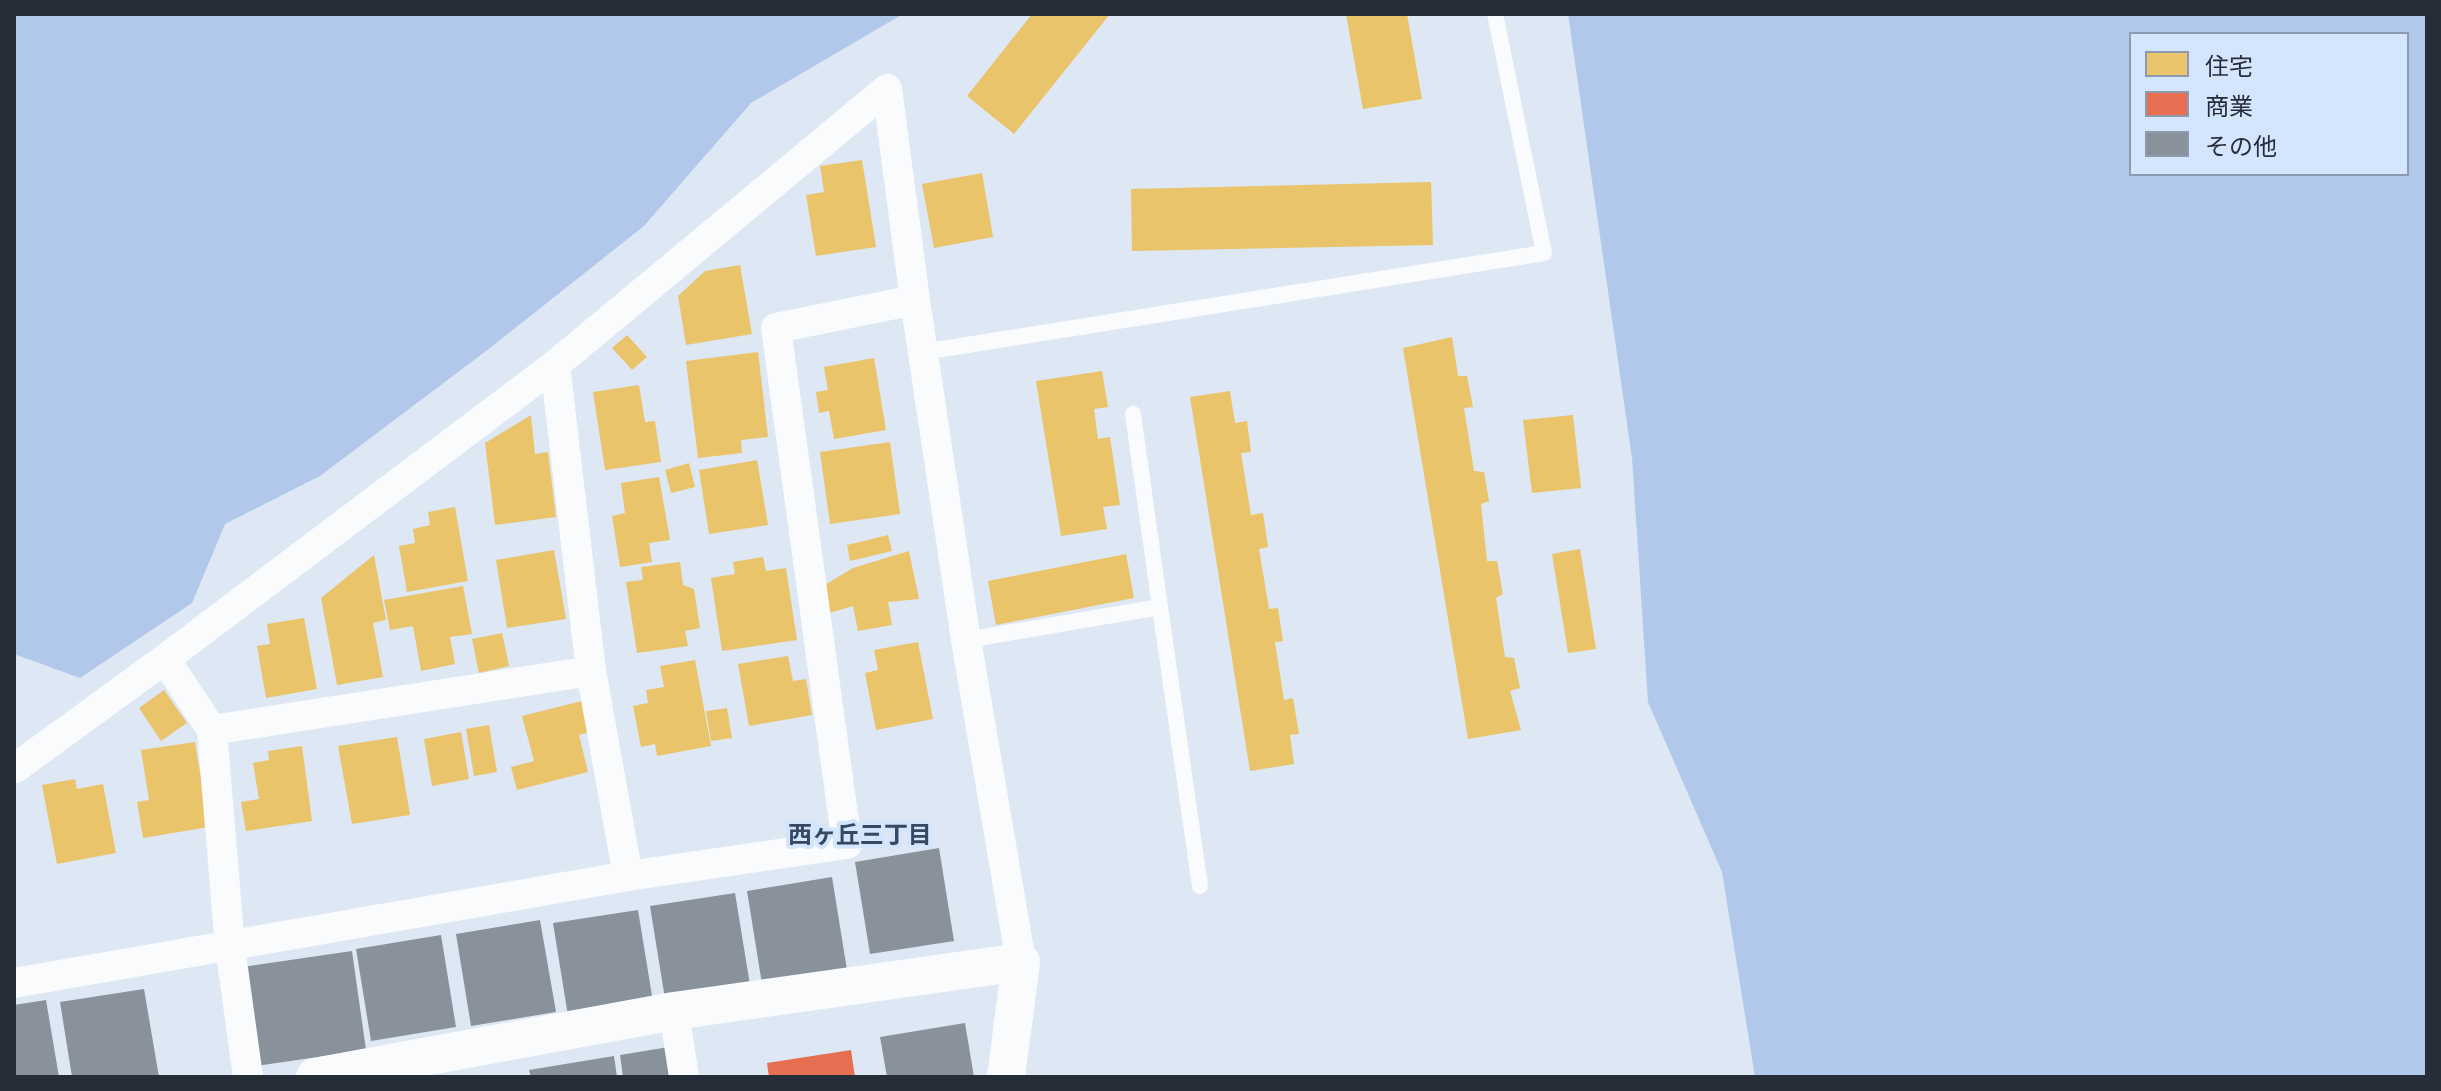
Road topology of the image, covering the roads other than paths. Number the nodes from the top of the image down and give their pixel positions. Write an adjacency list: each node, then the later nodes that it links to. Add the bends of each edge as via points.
1 (1495, 14): 3 (lane, via 1544,253)
2 (915, 300): 3 (street); 4 (street, via 887,89); 12 (street, via 776,328 847,844)
3 (923, 352): 7 (street)
4 (555, 365): 8 (street); 9 (street)
5 (1133, 414): 6 (lane)
6 (1160, 607): 7 (lane); 13 (lane)
7 (966, 640): 15 (street)
8 (165, 659): 10 (street); 11 (street)
9 (591, 671): 10 (street); 12 (street)
10 (212, 730): 14 (street)
11 (14, 769)
12 (628, 876): 14 (street)
13 (1200, 886)
14 (230, 947): 16 (street); 18 (street)
15 (1021, 962): 17 (street); 21 (street)
16 (14, 983)
17 (674, 1011): 19 (street); 20 (street)
18 (248, 1077)
19 (315, 1077)
20 (684, 1077)
21 (1006, 1077)

